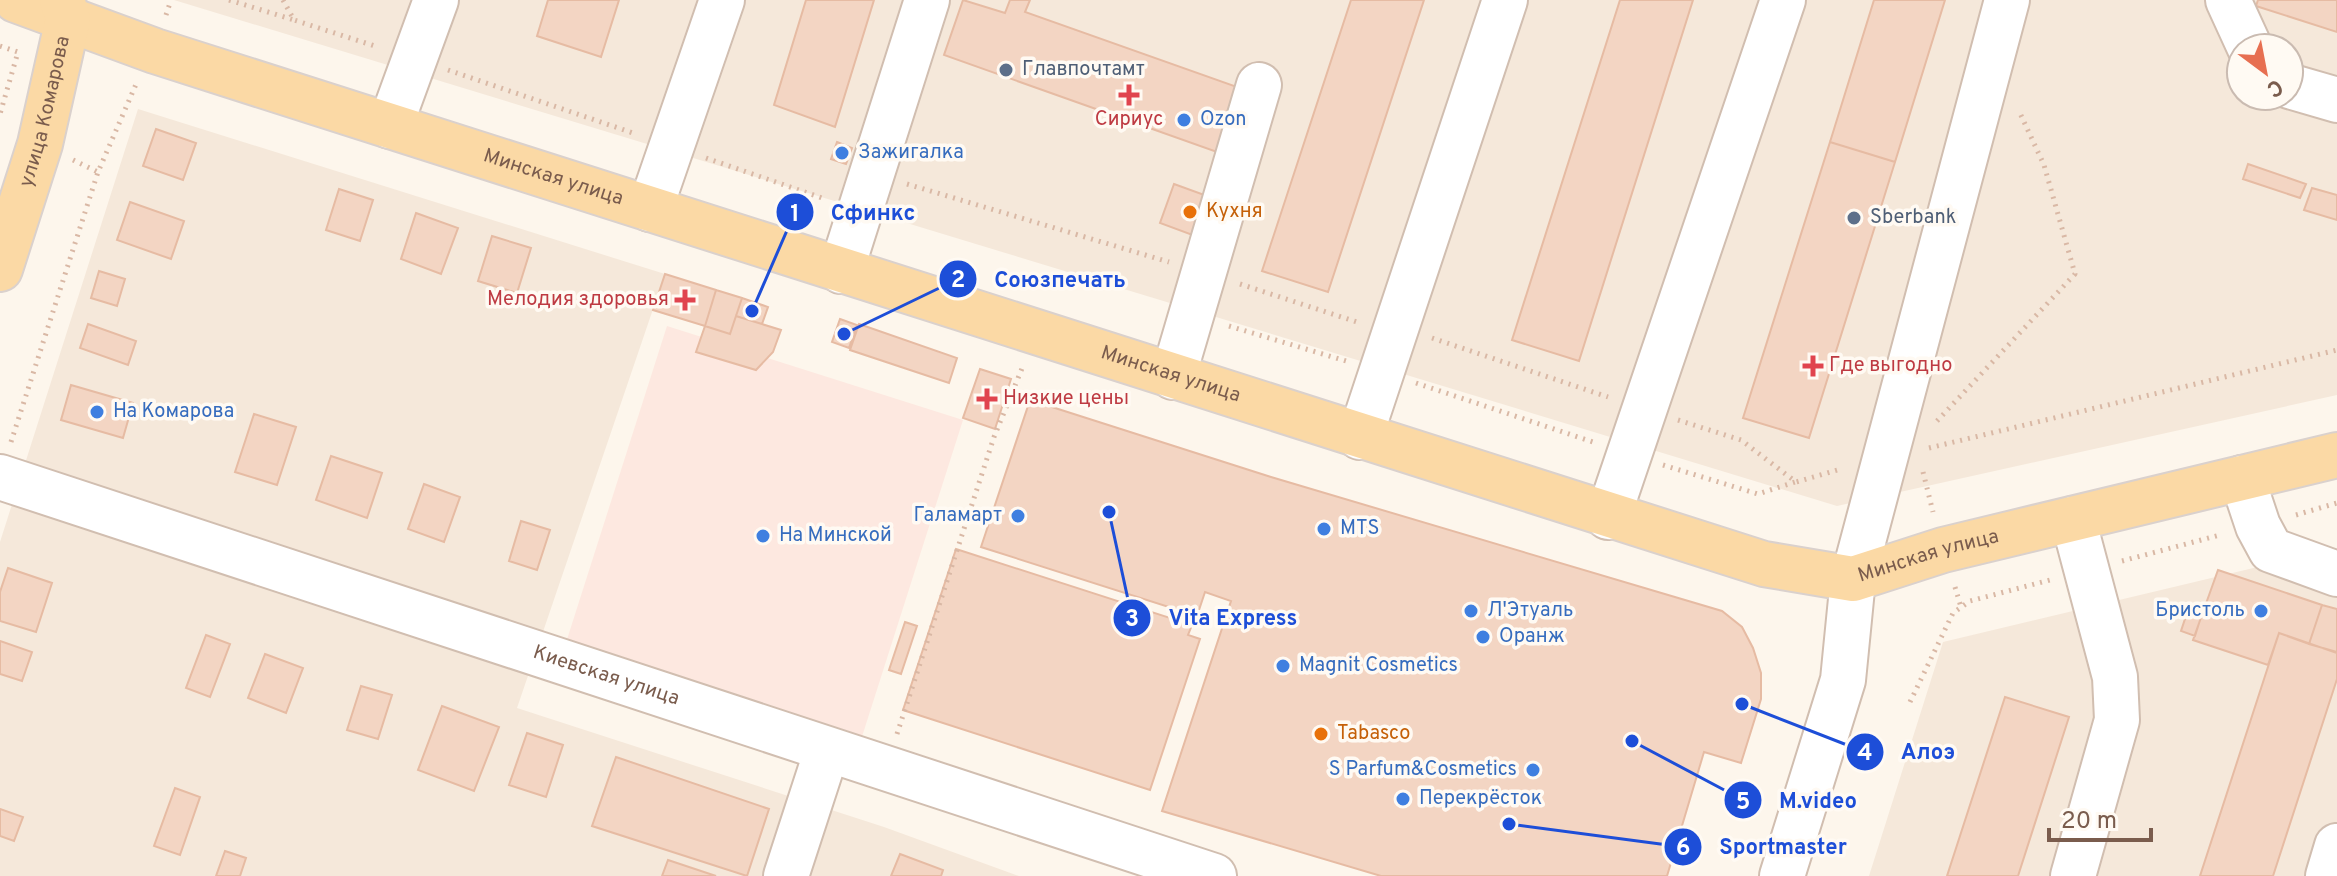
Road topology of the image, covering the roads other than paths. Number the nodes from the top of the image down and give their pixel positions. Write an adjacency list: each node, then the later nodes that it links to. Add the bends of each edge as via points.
1 (16, 0): 9 (main road, Минская улица)
2 (436, 0): 14 (street)
3 (722, 0): 15 (street)
4 (927, 0): 17 (street)
5 (1505, 0): 19 (street)
6 (1783, 0): 23 (street)
7 (2007, 0): 26 (street)
8 (2228, 0): 10 (street)
9 (69, 6): 14 (main road, Минская улица, via 155,51); 16 (main road, улица Комарова, via 40,144)
10 (2243, 32)
11 (1259, 85): 18 (street)
12 (2305, 91): 13 (street)
13 (2337, 100)
14 (390, 126): 15 (main road, Минская улица)
15 (650, 209): 17 (main road, Минская улица)
16 (0, 269)
17 (841, 271): 18 (main road, Минская улица)
18 (1173, 377): 19 (main road, Минская улица)
19 (1360, 437): 23 (main road, Минская улица)
20 (2337, 455): 22 (main road, Минская улица)
21 (0, 477): 27 (street, Киевская улица)
22 (2242, 478): 24 (main road, Минская улица); 25 (street, via 2271,550)
23 (1608, 517): 26 (main road, Минская улица, via 1764,564)
24 (2073, 519): 26 (main road, Минская улица, via 1943,550); 32 (street, via 2115,677 2117,720)
25 (2337, 574)
26 (1853, 579): 31 (street, via 1843,680)
27 (827, 750): 29 (street); 30 (street, Киевская улица)
28 (2337, 846): 33 (street)
29 (786, 876)
30 (1214, 876)
31 (1782, 876)
32 (2073, 876)
33 (2328, 876)

